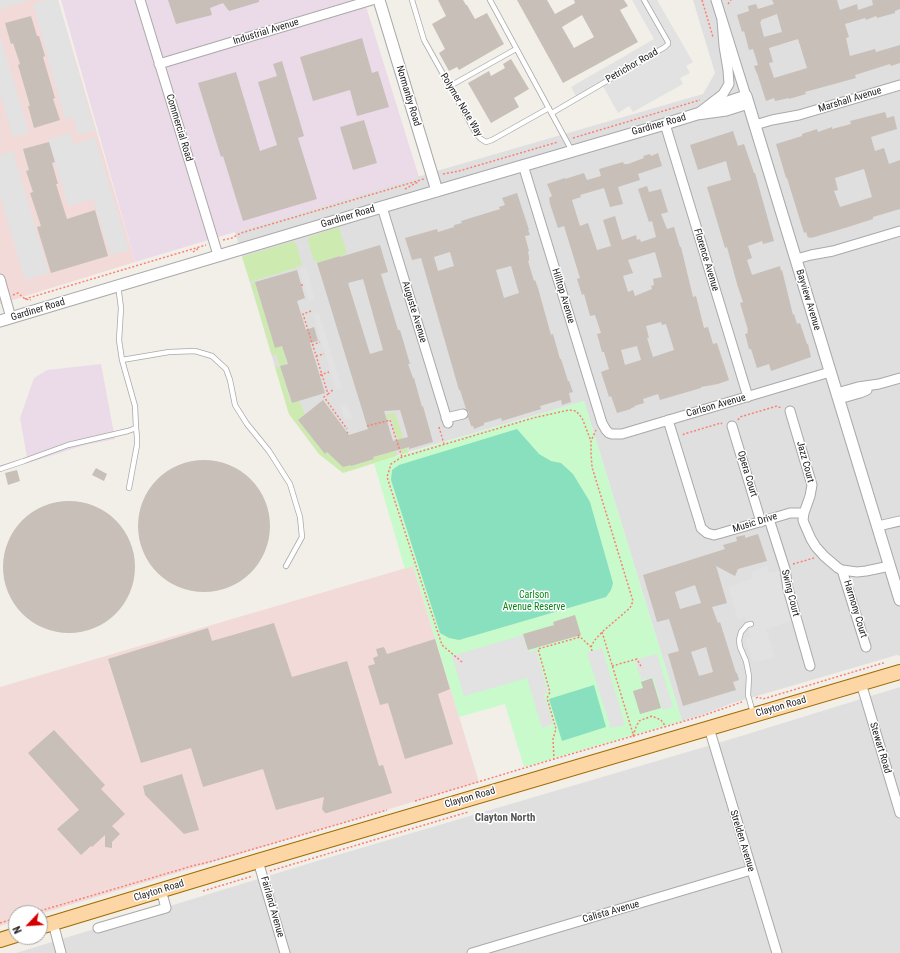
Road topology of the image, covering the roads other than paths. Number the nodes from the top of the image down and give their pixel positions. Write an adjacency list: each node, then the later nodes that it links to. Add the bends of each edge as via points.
1 (140, 0): 10 (street, Commercial Road)
2 (372, 0): 10 (street, Industrial Avenue)
3 (379, 0): 21 (street, Normanby Road)
4 (412, 0): 12 (lane, Polymer Note Way, via 424,40)
5 (490, 0): 9 (lane)
6 (644, 0): 15 (lane, Petrichor Road, via 668,44)
7 (716, 0): 8 (street, Bayview Avenue)
8 (722, 20): 13 (street, Bayview Avenue); 16 (street, Gardiner Road, via 729,84 723,94)
9 (516, 48): 12 (lane); 14 (lane)
10 (159, 64): 24 (street, Commercial Road)
11 (900, 85): 18 (street, Marshall Avenue, via 774,125)
12 (450, 86): 14 (lane, Polymer Note Way, via 477,135 486,142)
13 (747, 100): 16 (street, Gardiner Road, via 726,110); 18 (street, Bayview Avenue)
14 (549, 108): 15 (lane)
15 (552, 113): 19 (lane)
16 (697, 114): 17 (street, Gardiner Road)
17 (665, 124): 19 (street, Gardiner Road); 34 (street, Florence Avenue)
18 (756, 128): 25 (street, Bayview Avenue)
19 (572, 151): 20 (street, Gardiner Road)
20 (523, 165): 21 (street, Gardiner Road); 39 (street, Hilltop Avenue)
21 (437, 191): 22 (street, Gardiner Road)
22 (382, 207): 24 (street, Gardiner Road); 36 (street, Auguste Avenue, via 447,420)
23 (900, 231): 25 (street, via 833,251 815,260)
24 (218, 255): 27 (street, Gardiner Road)
25 (797, 262): 31 (street, Bayview Avenue)
26 (0, 279): 28 (street)
27 (118, 285): 28 (street, Gardiner Road); 30 (lane)
28 (11, 318): 29 (street, Gardiner Road)
29 (0, 321)
30 (122, 360): 40 (lane, via 135,406); 48 (lane, via 169,352 195,351 212,356 226,368 235,405 290,484 300,517 302,537)
31 (830, 372): 33 (street, Bayview Avenue); 34 (street, Carlson Avenue)
32 (900, 378): 33 (street, via 860,393)
33 (838, 396): 47 (street, Bayview Avenue)
34 (748, 397): 37 (street, Carlson Avenue)
35 (790, 411): 43 (street, Jazz Court, via 812,484)
36 (463, 414)
37 (668, 420): 39 (street, Carlson Avenue, via 622,434 609,433); 44 (street, Music Drive, via 704,531 714,535)
38 (732, 426): 44 (street, Opera Court)
39 (603, 427)
40 (136, 428): 41 (lane, via 68,445); 42 (lane, via 137,445)
41 (0, 469)
42 (128, 488)
43 (804, 513): 44 (street, Music Drive, via 790,513); 50 (street, via 803,520 816,548)
44 (765, 520): 54 (street, Swing Court, via 784,567)
45 (900, 521): 47 (street)
46 (900, 525): 47 (street)
47 (878, 529): 49 (street, Bayview Avenue)
48 (286, 566)
49 (890, 566): 50 (street, via 857,572); 51 (street, Bayview Avenue)
50 (842, 570): 53 (street, Harmony Court)
51 (900, 600)
52 (751, 624): 57 (lane, via 741,632 739,640 746,661 748,694)
53 (866, 648)
54 (810, 666)
55 (893, 674): 56 (main road, Clayton Road)
56 (861, 683): 57 (main road, Clayton Road); 59 (street, Stewart Road)
57 (754, 715): 58 (main road, Clayton Road)
58 (709, 728): 60 (main road, Clayton Road, via 668,734 635,743 555,773); 61 (street, Strelden Avenue)
59 (900, 814)
60 (258, 861): 62 (main road, Clayton Road); 67 (street, Fairland Avenue)
61 (751, 870): 68 (street, Calista Avenue); 69 (street, Strelden Avenue)
62 (161, 890): 63 (main road, Clayton Road); 65 (street, via 166,908)
63 (48, 925)
64 (48, 927): 66 (street)
65 (98, 928)
66 (61, 953)
67 (285, 953)
68 (472, 953)
69 (776, 953)

